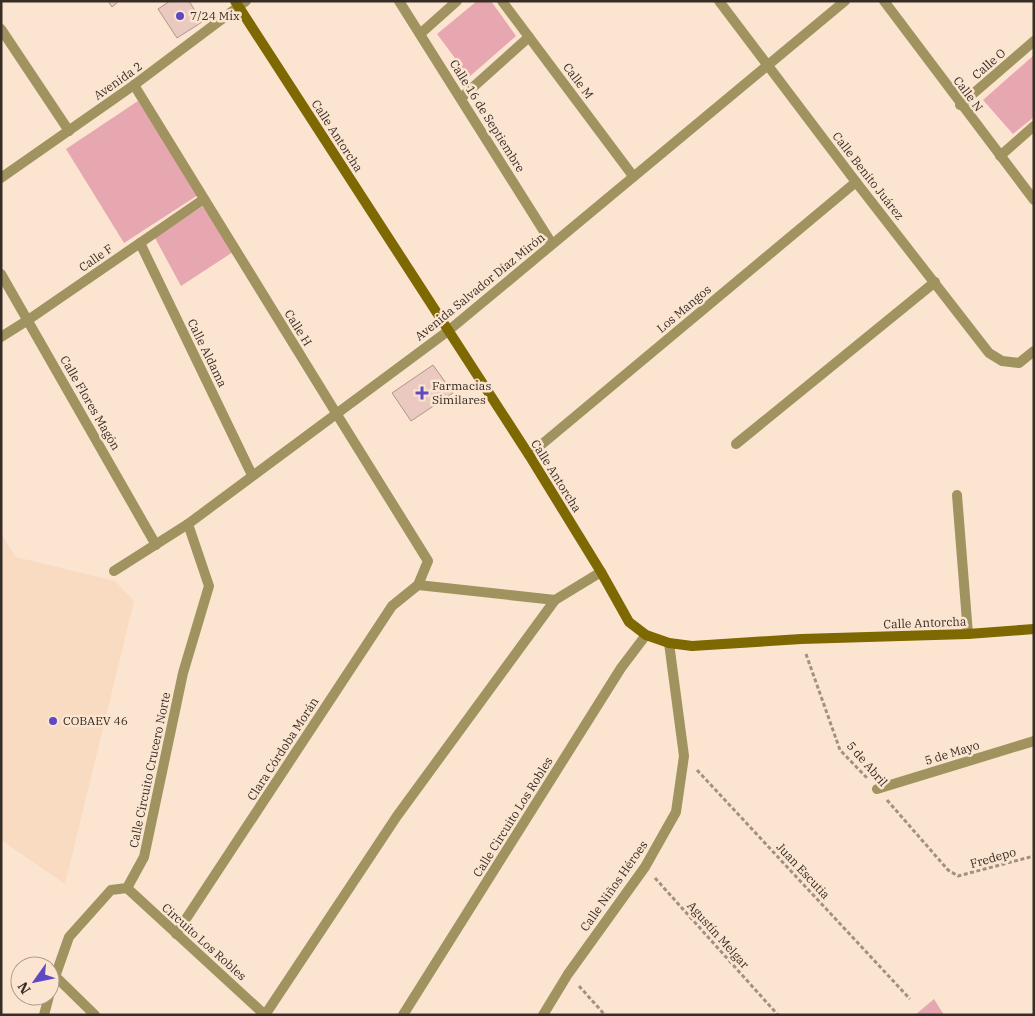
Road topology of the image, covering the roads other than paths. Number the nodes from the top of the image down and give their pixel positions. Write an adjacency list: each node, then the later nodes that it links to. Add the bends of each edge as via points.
1 (399, 1): 9 (street, Calle 16 de Septiembre)
2 (457, 1): 9 (street)
3 (502, 1): 10 (street, Calle M)
4 (719, 1): 12 (street, Calle Benito Juárez)
5 (845, 1): 12 (street, Avenida Salvador Díaz Mirón)
6 (884, 1): 15 (street, Calle N)
7 (240, 3): 13 (street, Avenida 2); 29 (street, Calle Antorcha)
8 (1, 29): 17 (street)
9 (420, 34): 14 (street, Calle 16 de Septiembre)
10 (529, 37): 14 (street); 19 (street, Calle M)
11 (1034, 42): 15 (street, Calle O)
12 (768, 66): 19 (street, Avenida Salvador Díaz Mirón); 21 (street, Calle Benito Juárez)
13 (134, 85): 17 (street, Avenida 2); 22 (street, Calle H)
14 (461, 98): 25 (street, Calle 16 de Septiembre)
15 (960, 105): 18 (street, Calle N)
16 (1034, 126): 18 (street)
17 (69, 131): 20 (street, Avenida 2)
18 (1000, 156): 23 (street, Calle N)
19 (633, 176): 25 (street, Avenida Salvador Díaz Mirón)
20 (1, 178)
21 (856, 182): 27 (street, Calle Benito Juárez); 34 (street, Los Mangos)
22 (204, 199): 24 (street, Calle F); 32 (street, Calle H)
23 (1034, 200)
24 (140, 243): 28 (street, Calle F); 35 (street, Calle Aldama)
25 (552, 244): 29 (street, Avenida Salvador Díaz Mirón)
26 (1, 274): 28 (street, Calle Flores Magón)
27 (935, 282): 31 (street, Calle Benito Juárez, via 989,353 1002,361 1019,363); 33 (street)
28 (28, 320): 30 (street, Calle F); 38 (street, Calle Flores Magón)
29 (448, 331): 32 (street, Avenida Salvador Díaz Mirón); 34 (street, Calle Antorcha)
30 (1, 337)
31 (1034, 351)
32 (336, 413): 35 (street, Avenida Salvador Díaz Mirón); 41 (street, Calle H, via 428,561)
33 (736, 444)
34 (528, 455): 40 (street, Calle Antorcha)
35 (252, 475): 37 (street, Avenida Salvador Díaz Mirón)
36 (957, 495): 44 (street)
37 (188, 524): 38 (street, Avenida Salvador Díaz Mirón); 49 (street, Calle Circuito Crucero Norte, via 209,586 183,673 144,856)
38 (156, 545): 39 (street, Avenida Salvador Díaz Mirón)
39 (114, 571)
40 (601, 572): 42 (street); 45 (street, Calle Antorcha, via 629,622)
41 (418, 585): 42 (street); 50 (street, Clara Córdoba Morán, via 392,606)
42 (555, 600): 54 (street, via 397,816)
43 (1034, 629): 44 (street, Calle Antorcha)
44 (968, 634): 46 (street, Calle Antorcha, via 692,646)
45 (646, 635): 46 (street, Calle Antorcha); 55 (street, Calle Circuito Los Robles, via 621,668)
46 (668, 643): 56 (street, Calle Niños Héroes, via 684,756 676,812 645,867 568,974)
47 (1034, 741): 48 (street, 5 de Mayo)
48 (877, 789)
49 (127, 888): 50 (street, Circuito Los Robles); 51 (street, via 111,890 69,937)
50 (176, 934): 54 (street, Circuito Los Robles)
51 (60, 960)
52 (60, 982): 53 (street)
53 (95, 1015)
54 (265, 1015)
55 (403, 1015)
56 (543, 1015)

